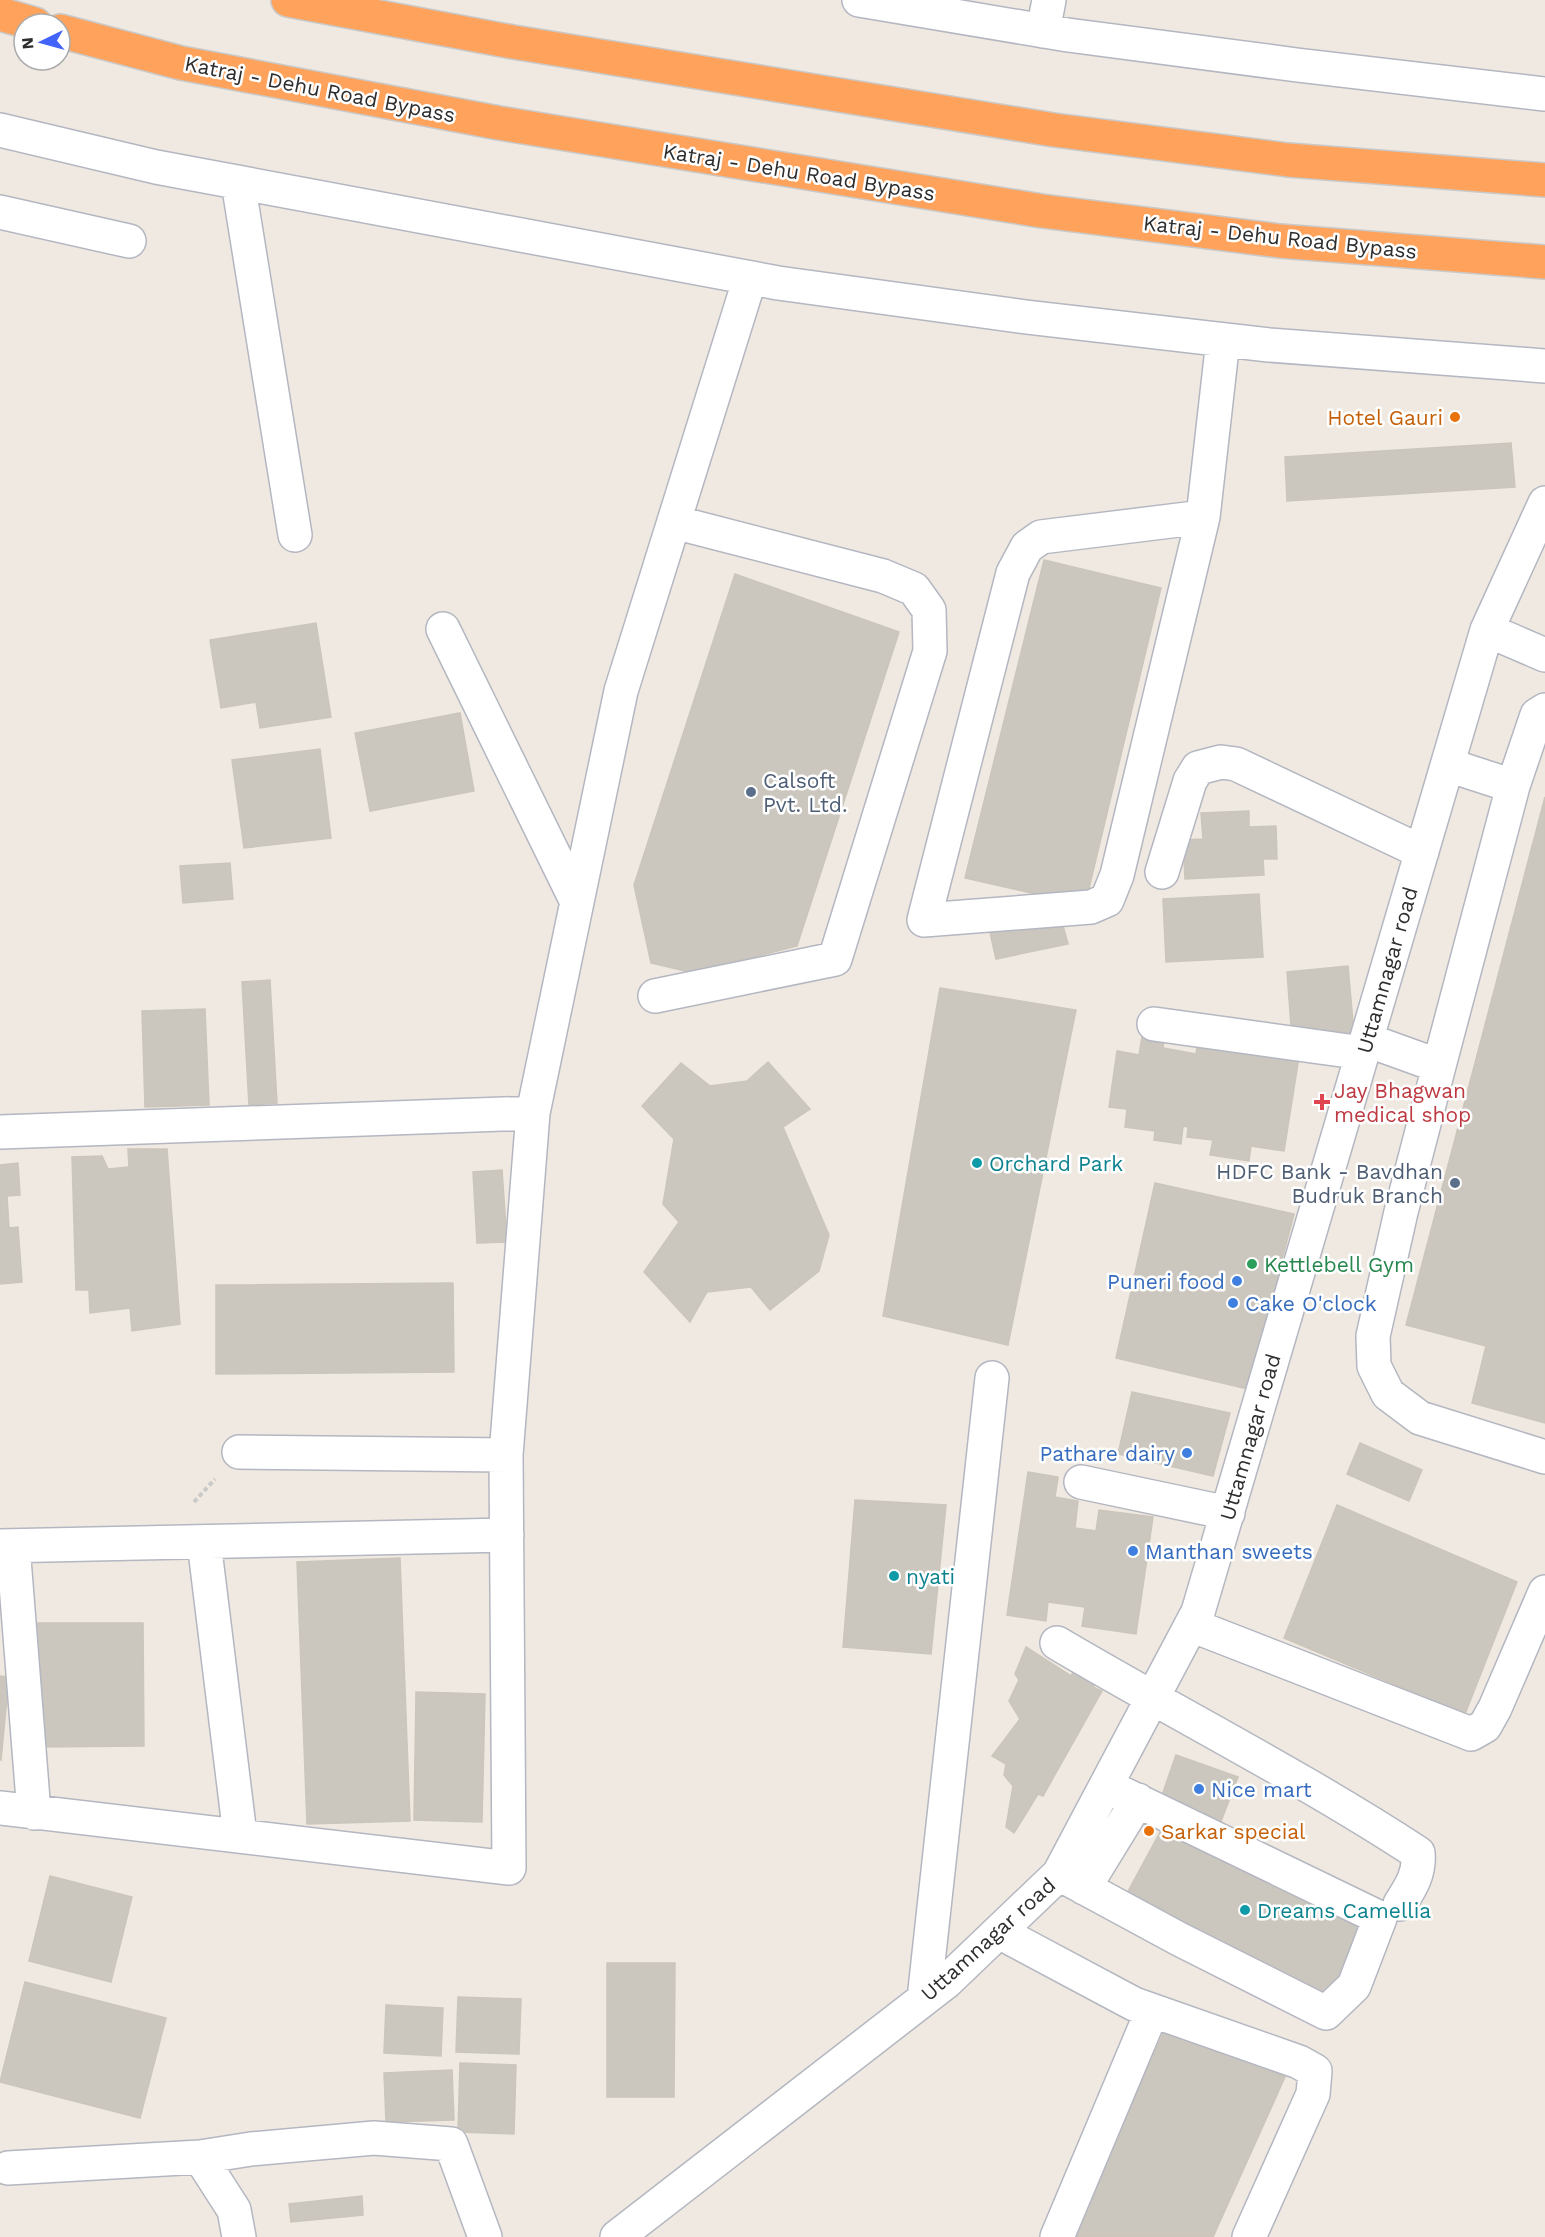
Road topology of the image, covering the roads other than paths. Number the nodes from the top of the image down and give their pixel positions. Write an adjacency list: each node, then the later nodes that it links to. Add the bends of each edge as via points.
1 (288, 0): 7 (highway, via 513,42 1054,130 1288,160)
2 (859, 0): 3 (street)
3 (1046, 15): 5 (street, via 1297,65)
4 (72, 34): 11 (highway, Katraj - Dehu Road Bypass, via 181,63 499,123 1042,211 1280,241)
5 (1545, 94)
6 (0, 130): 8 (street)
7 (1545, 180)
8 (238, 183): 12 (street); 18 (street)
9 (0, 212): 10 (street)
10 (129, 241)
11 (1545, 262)
12 (750, 278): 13 (street, via 1026,318); 17 (street)
13 (1223, 340): 14 (street); 16 (street)
14 (1545, 366)
15 (1545, 504): 20 (street, Uttamnagar road)
16 (1203, 517): 16 (street, via 1117,875 1107,900 1091,907 924,920 1013,573 1027,547 1041,537)
17 (674, 522): 27 (street, via 621,691); 28 (street, via 883,576 914,589 929,610 930,651 836,959)
18 (295, 535)
19 (443, 629): 27 (street)
20 (1487, 630): 21 (street); 23 (street, Uttamnagar road)
21 (1545, 655)
22 (1545, 710): 24 (street, via 1537,715)
23 (1448, 765): 24 (street); 25 (street, Uttamnagar road)
24 (1513, 786): 31 (street)
25 (1422, 852): 26 (street, via 1236,764 1221,762 1198,768 1190,781); 30 (street, Uttamnagar road)
26 (1162, 872)
27 (577, 902): 32 (street)
28 (655, 996)
29 (1154, 1024): 30 (street)
30 (1365, 1047): 31 (street); 39 (street, Uttamnagar road)
31 (1439, 1066): 37 (street, via 1373,1336 1374,1366 1388,1394 1420,1418)
32 (533, 1113): 33 (street); 36 (street)
33 (0, 1132)
34 (992, 1378): 55 (street)
35 (239, 1452): 36 (street)
36 (506, 1455): 40 (street)
37 (1545, 1457)
38 (1081, 1482): 39 (street)
39 (1228, 1513): 44 (street, Uttamnagar road)
40 (507, 1535): 41 (street); 51 (street, via 509,1869)
41 (204, 1542): 42 (street); 51 (street)
42 (7, 1546): 50 (street)
43 (1545, 1592): 44 (street, via 1495,1708 1485,1726 1471,1734)
44 (1191, 1625): 46 (street, Uttamnagar road)
45 (1057, 1643): 46 (street)
46 (1152, 1699): 47 (street, Uttamnagar road); 53 (street, via 1350,1808 1418,1853 1413,1885)
47 (1107, 1785): 48 (street); 52 (street, Uttamnagar road)
48 (1138, 1800): 52 (street); 52 (street, via 1380,1918 1354,1986 1326,2013)
49 (0, 1808): 50 (street)
50 (34, 1813): 51 (street)
51 (240, 1835)
52 (1072, 1881): 54 (street, Uttamnagar road)
53 (1400, 1904)
54 (999, 1932): 55 (street, Uttamnagar road); 56 (street)
55 (924, 1999): 61 (street, Uttamnagar road)
56 (1152, 2011): 62 (street); 63 (street, via 1315,2071 1314,2094)
57 (200, 2157): 58 (street); 59 (street, via 234,2210); 60 (street, via 374,2138 451,2144)
58 (8, 2168)
59 (239, 2237)
60 (485, 2237)
61 (615, 2237)
62 (1057, 2237)
63 (1249, 2237)

